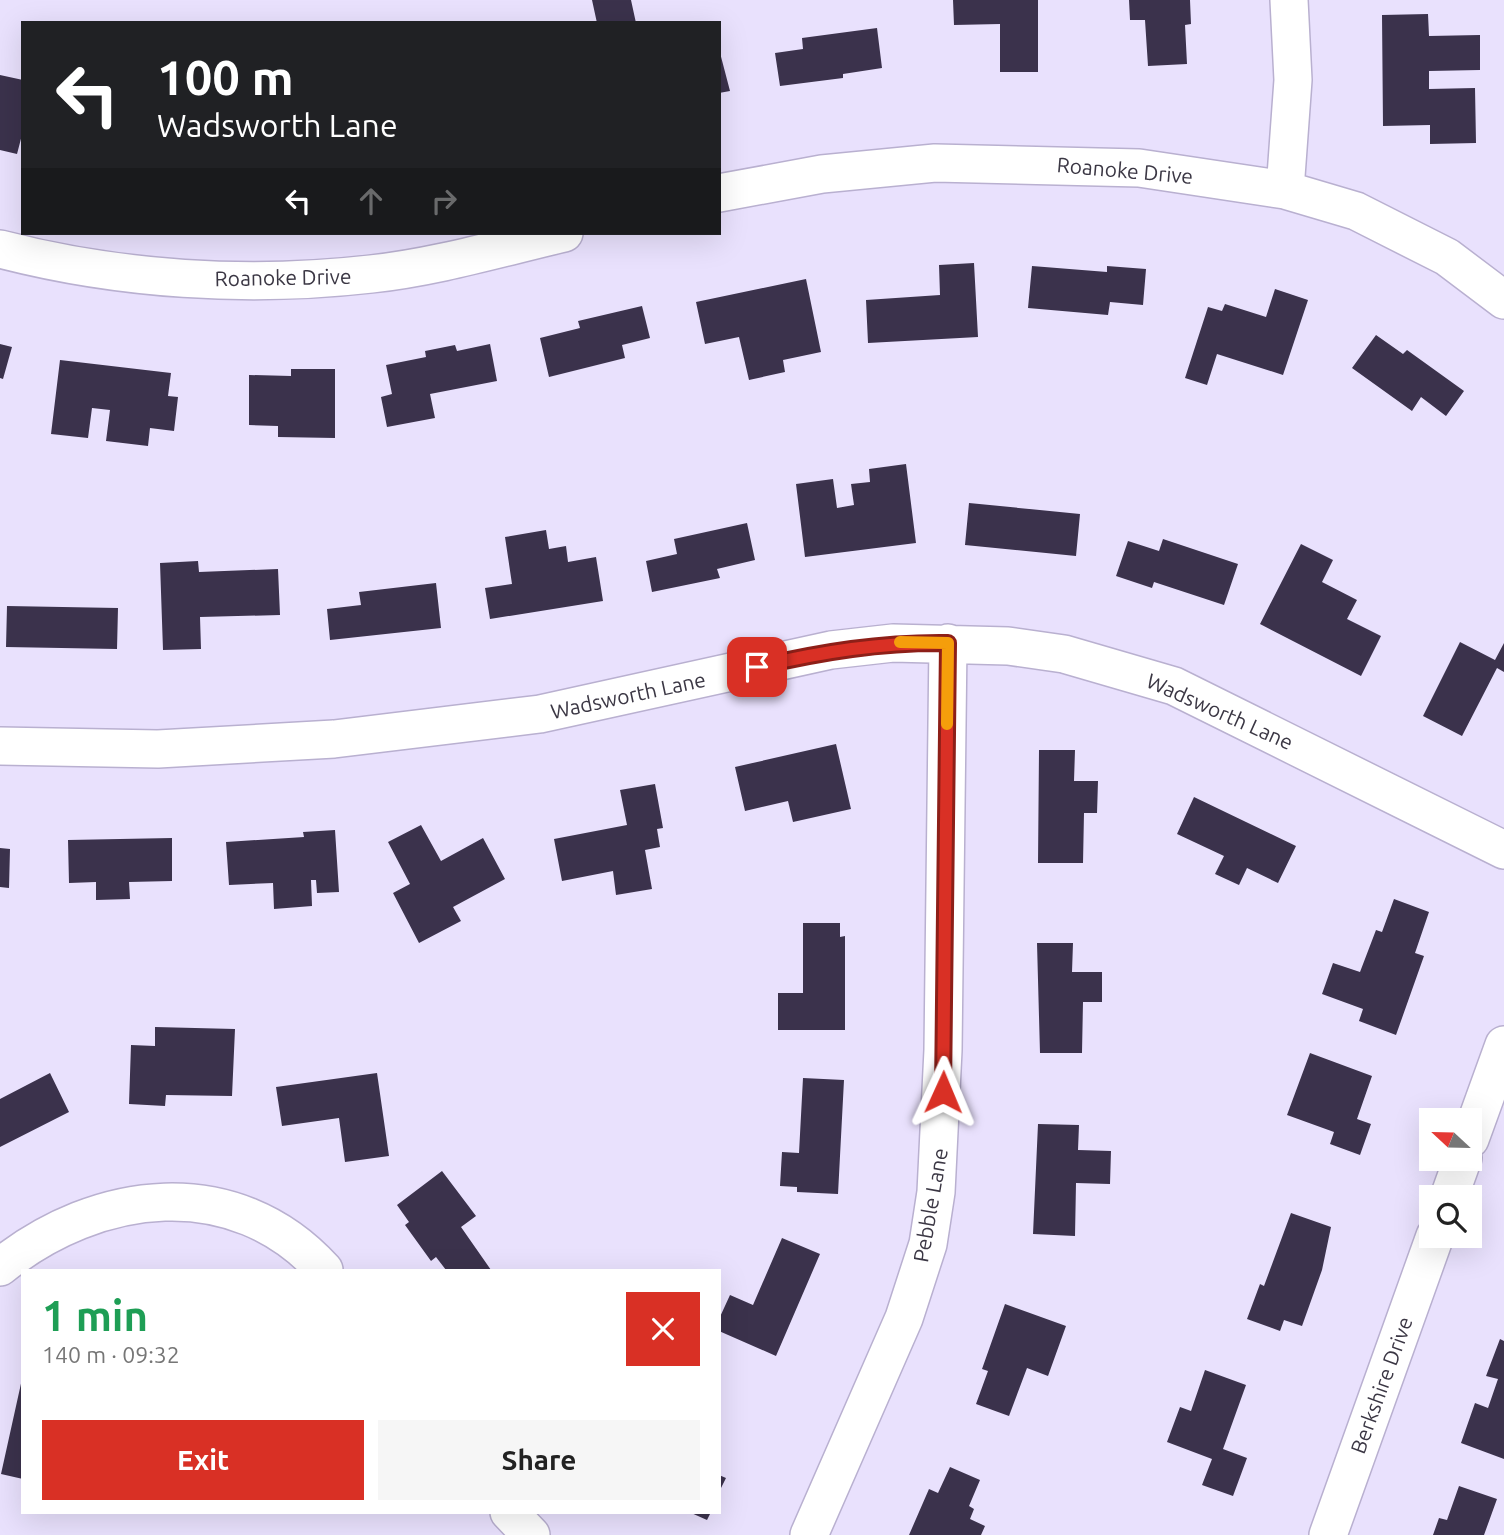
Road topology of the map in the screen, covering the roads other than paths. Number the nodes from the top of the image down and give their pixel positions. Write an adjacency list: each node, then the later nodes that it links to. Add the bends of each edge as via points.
1 (1289, 0): 2 (street, via 1293,80)
2 (1285, 190): 3 (street, Roanoke Drive, via 1139,168 946,163 822,174); 6 (street, Roanoke Drive, via 1356,212 1406,234 1447,257)
3 (721, 193)
4 (555, 235): 5 (street, Roanoke Drive, via 372,274 253,281 89,268)
5 (0, 249)
6 (1504, 300)
7 (948, 643): 8 (street, Wadsworth Lane, via 893,642 831,650 540,714 348,737 158,749); 9 (street, Wadsworth Lane, via 1064,654 1174,686); 17 (street, Pebble Lane, via 943,1062 936,1192 928,1244 904,1318)
8 (0, 746)
9 (1504, 850)
10 (1504, 1045): 11 (street)
11 (1481, 1108)
12 (1431, 1248): 18 (street, Berkshire Drive)
13 (0, 1267): 14 (street, via 89,1214 155,1200 194,1202 249,1219 291,1241)
14 (323, 1269)
15 (511, 1514): 16 (street)
16 (531, 1535)
17 (809, 1535)
18 (1328, 1535)

